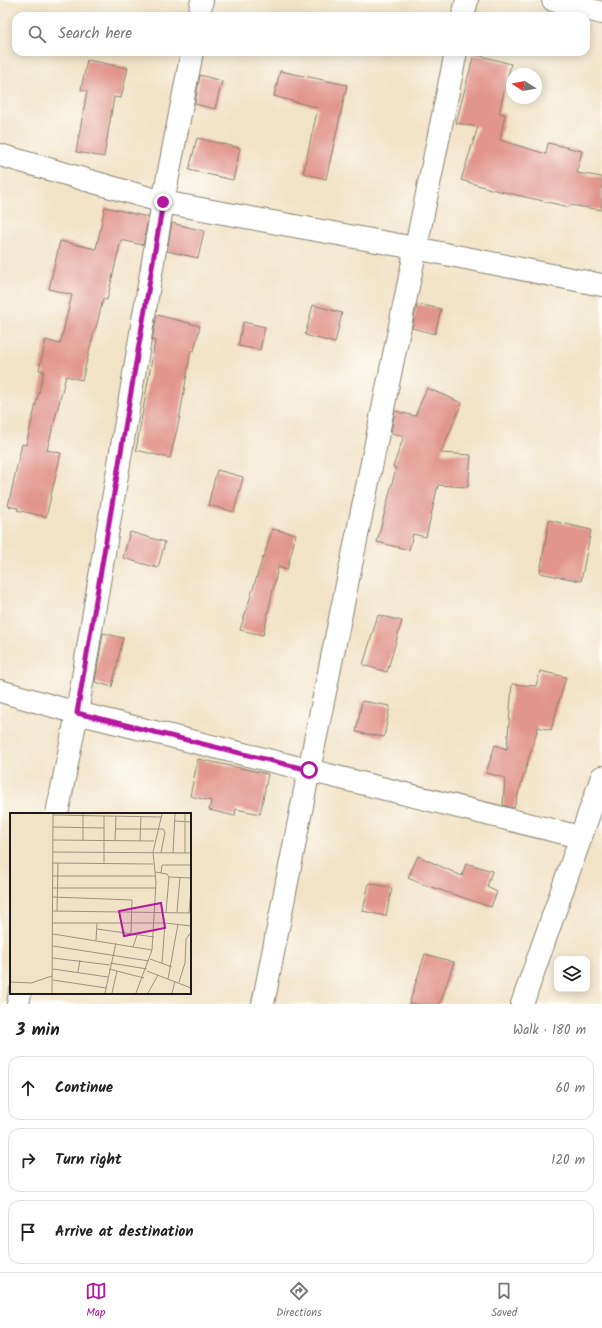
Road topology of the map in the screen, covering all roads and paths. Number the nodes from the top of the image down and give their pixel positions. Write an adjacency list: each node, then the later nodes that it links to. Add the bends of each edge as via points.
1 (202, 0): 4 (street)
2 (467, 0): 5 (street)
3 (553, 0): 6 (street)
4 (200, 12)
5 (464, 12)
6 (602, 13)
7 (191, 56): 10 (street)
8 (455, 56): 11 (street)
9 (0, 155): 10 (street)
10 (163, 202): 11 (street); 14 (street)
11 (416, 248): 12 (street); 15 (street)
12 (602, 285)
13 (0, 691): 14 (street)
14 (77, 713): 15 (street); 17 (street)
15 (309, 770): 18 (street); 21 (street)
16 (602, 777): 18 (street)
17 (57, 813)
18 (580, 837): 22 (street)
19 (20, 994): 20 (street)
20 (18, 1004)
21 (263, 1004)
22 (522, 1004)

